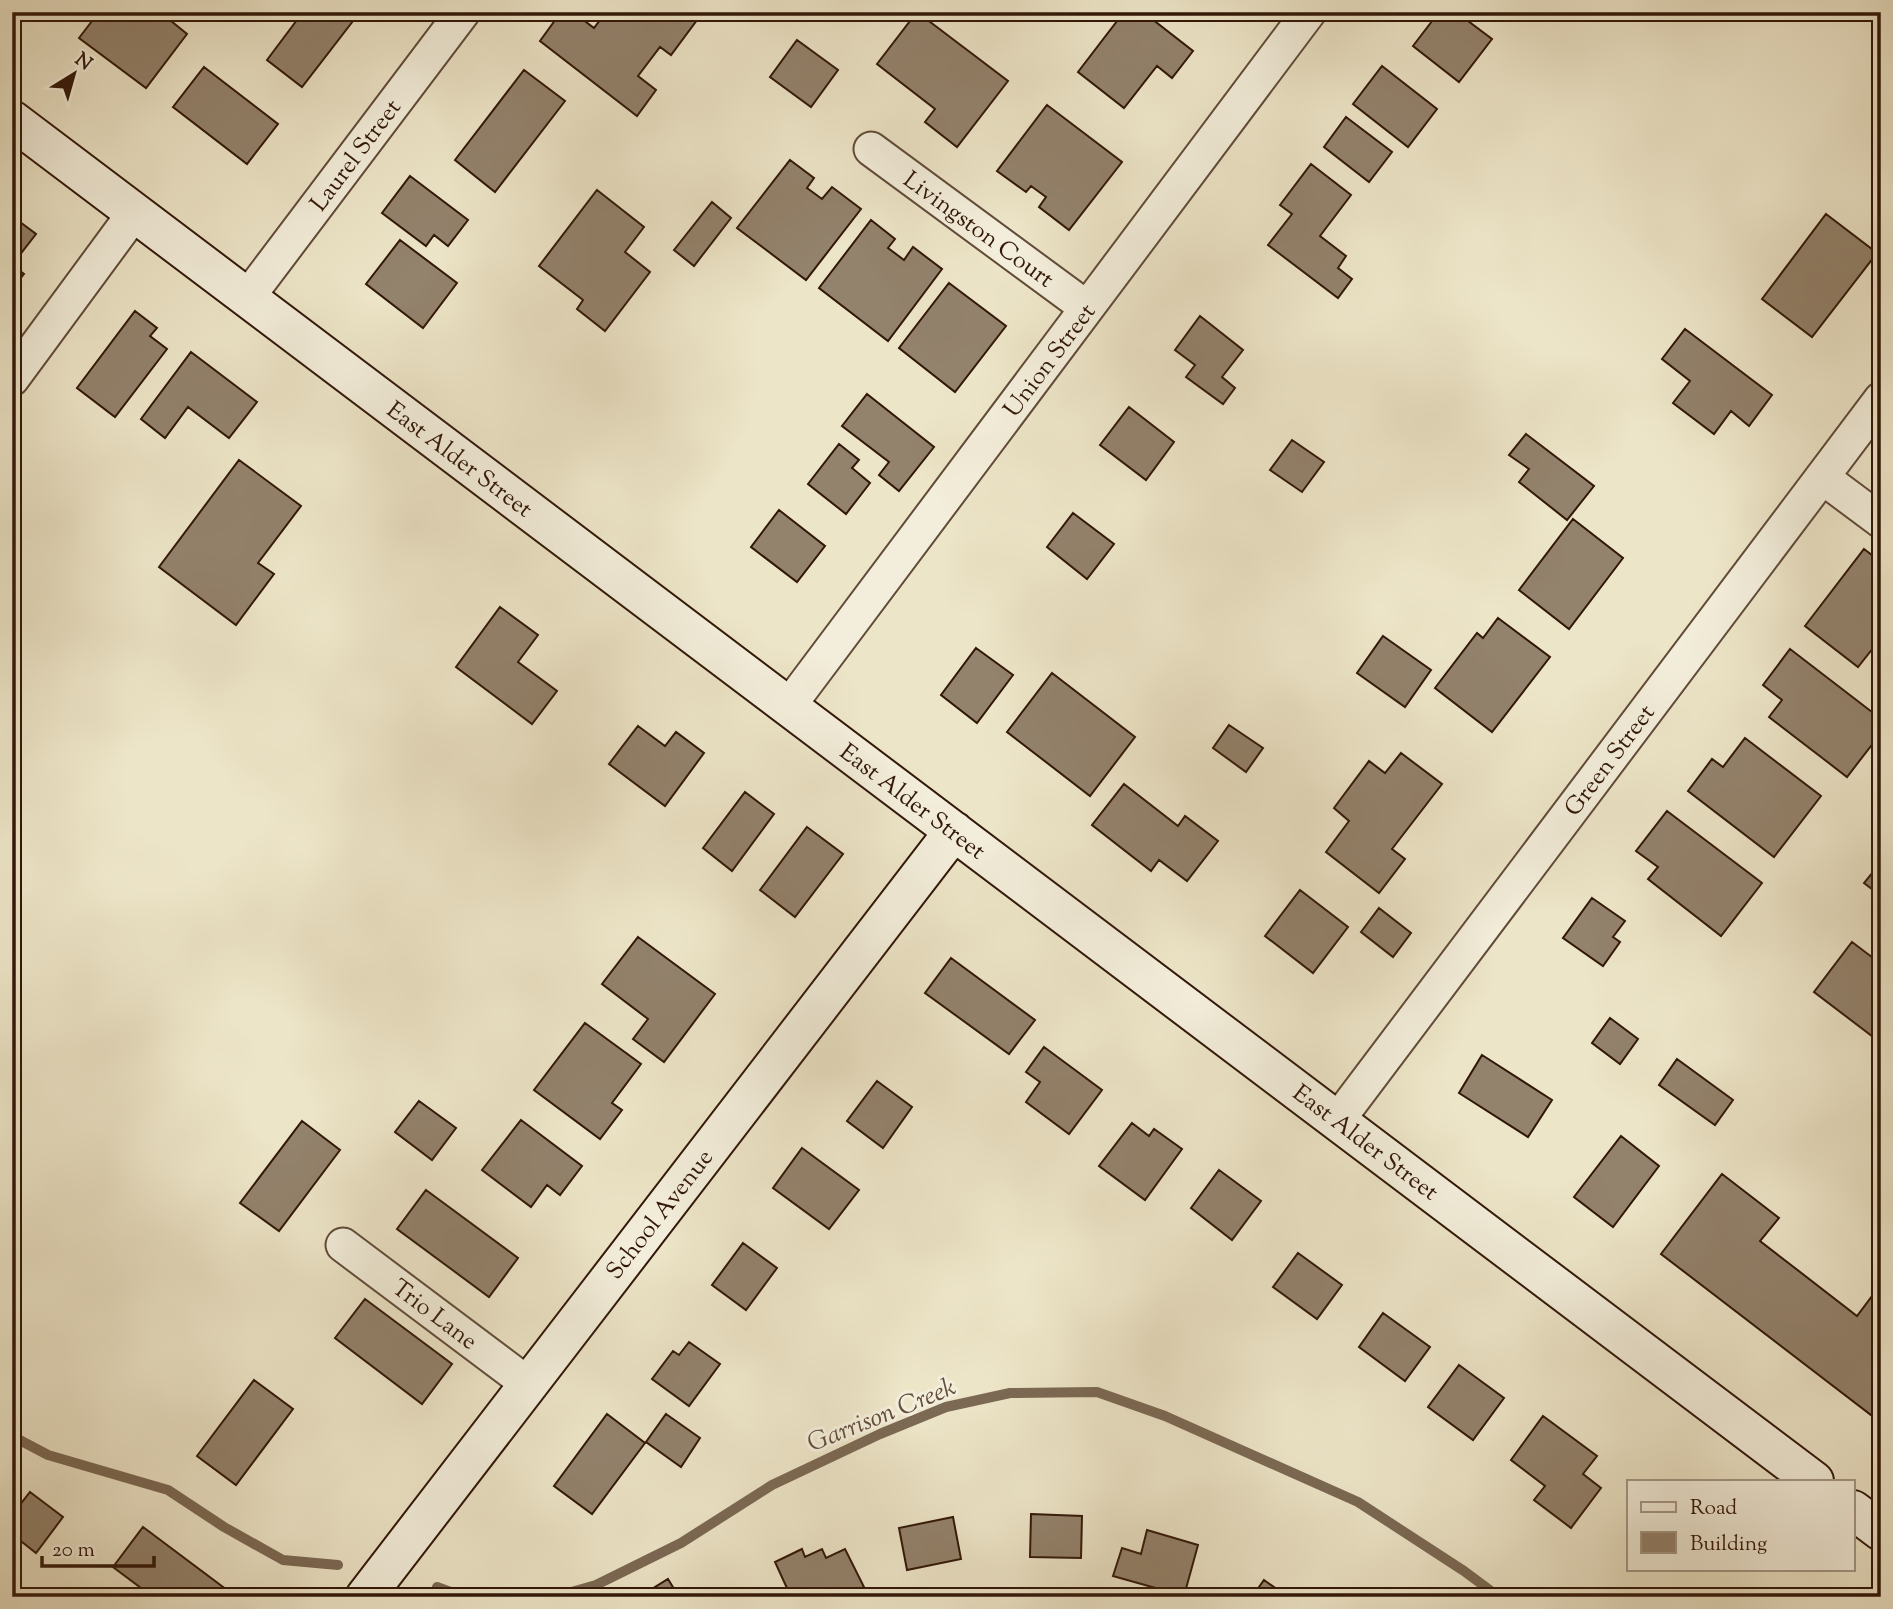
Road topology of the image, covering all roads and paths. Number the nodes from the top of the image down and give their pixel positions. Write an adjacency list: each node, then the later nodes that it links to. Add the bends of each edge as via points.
1 (463, 12): 6 (street, Laurel Street)
2 (1309, 12): 7 (street, Union Street)
3 (12, 120): 5 (main road, East Alder Street)
4 (871, 149): 7 (street, Livingston Court)
5 (135, 212): 6 (main road, East Alder Street); 8 (street)
6 (247, 298): 12 (main road, East Alder Street)
7 (1087, 308): 12 (street, Union Street)
8 (12, 379)
9 (1881, 399): 10 (street, Green Street)
10 (1822, 477): 11 (street); 14 (street, Green Street)
11 (1881, 521)
12 (788, 707): 13 (main road, East Alder Street)
13 (954, 831): 14 (main road, East Alder Street); 16 (main road, School Avenue)
14 (1337, 1121): 17 (main road, East Alder Street)
15 (343, 1245): 16 (street, Trio Lane)
16 (528, 1384): 20 (main road, School Avenue)
17 (1813, 1480)
18 (1854, 1511): 19 (main road)
19 (1881, 1531)
20 (365, 1597)

